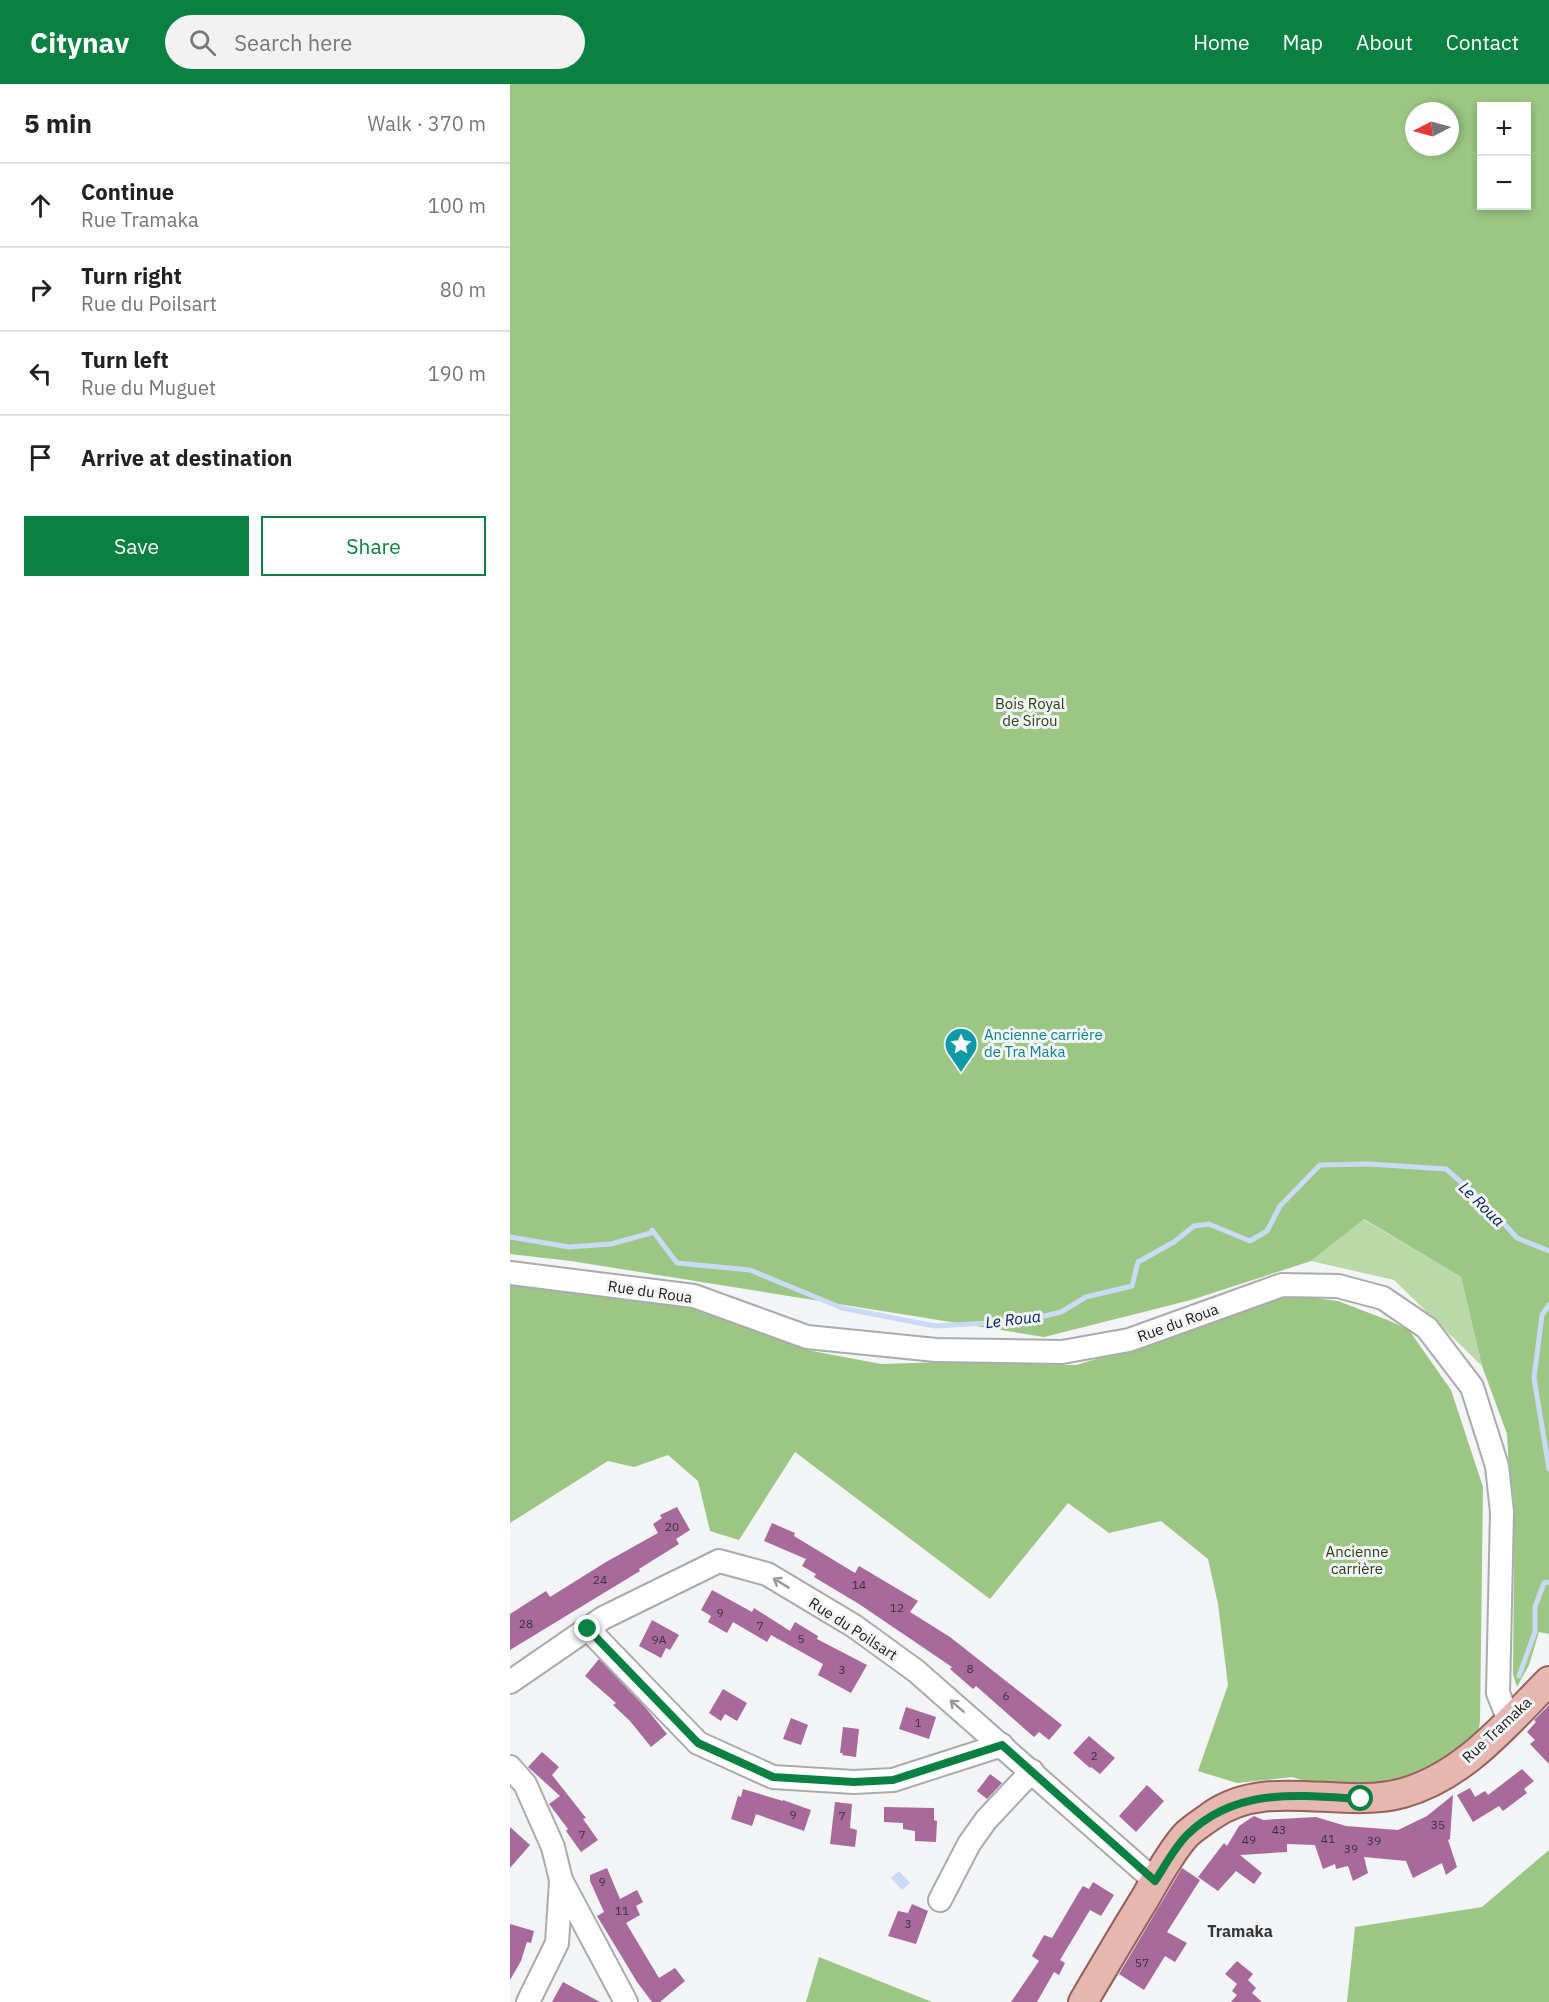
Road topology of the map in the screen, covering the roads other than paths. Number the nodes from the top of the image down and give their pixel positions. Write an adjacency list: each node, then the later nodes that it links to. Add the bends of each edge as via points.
1 (510, 1273): 5 (street, Rue du Roua, via 694,1296 807,1337 936,1350 1062,1352 1129,1340 1282,1286 1338,1286 1383,1298 1426,1328 1472,1388 1497,1466 1502,1512 1498,1693)
2 (588, 1629): 4 (street, Rue du Poilsart); 6 (street, via 698,1743 773,1777 893,1780); 6 (street, Rue du Poilsart, one-way to 2, via 916,1671 854,1626 767,1574 719,1561)
3 (1549, 1681): 5 (main road, Rue Tramaka)
4 (510, 1682)
5 (1509, 1721): 10 (main road, Rue Tramaka, via 1475,1755 1432,1783 1401,1793 1361,1799 1262,1797 1237,1803 1213,1814 1186,1836)
6 (1002, 1745): 8 (street, Rue du Poilsart)
7 (510, 1767): 9 (street, via 525,1784 553,1847)
8 (1032, 1771): 10 (street, Rue du Poilsart); 11 (street, via 986,1820)
9 (561, 1880): 12 (street, via 557,1943); 13 (street)
10 (1155, 1881): 14 (main road, Rue Tramaka)
11 (940, 1900)
12 (528, 2002)
13 (626, 2002)
14 (1083, 2002)

